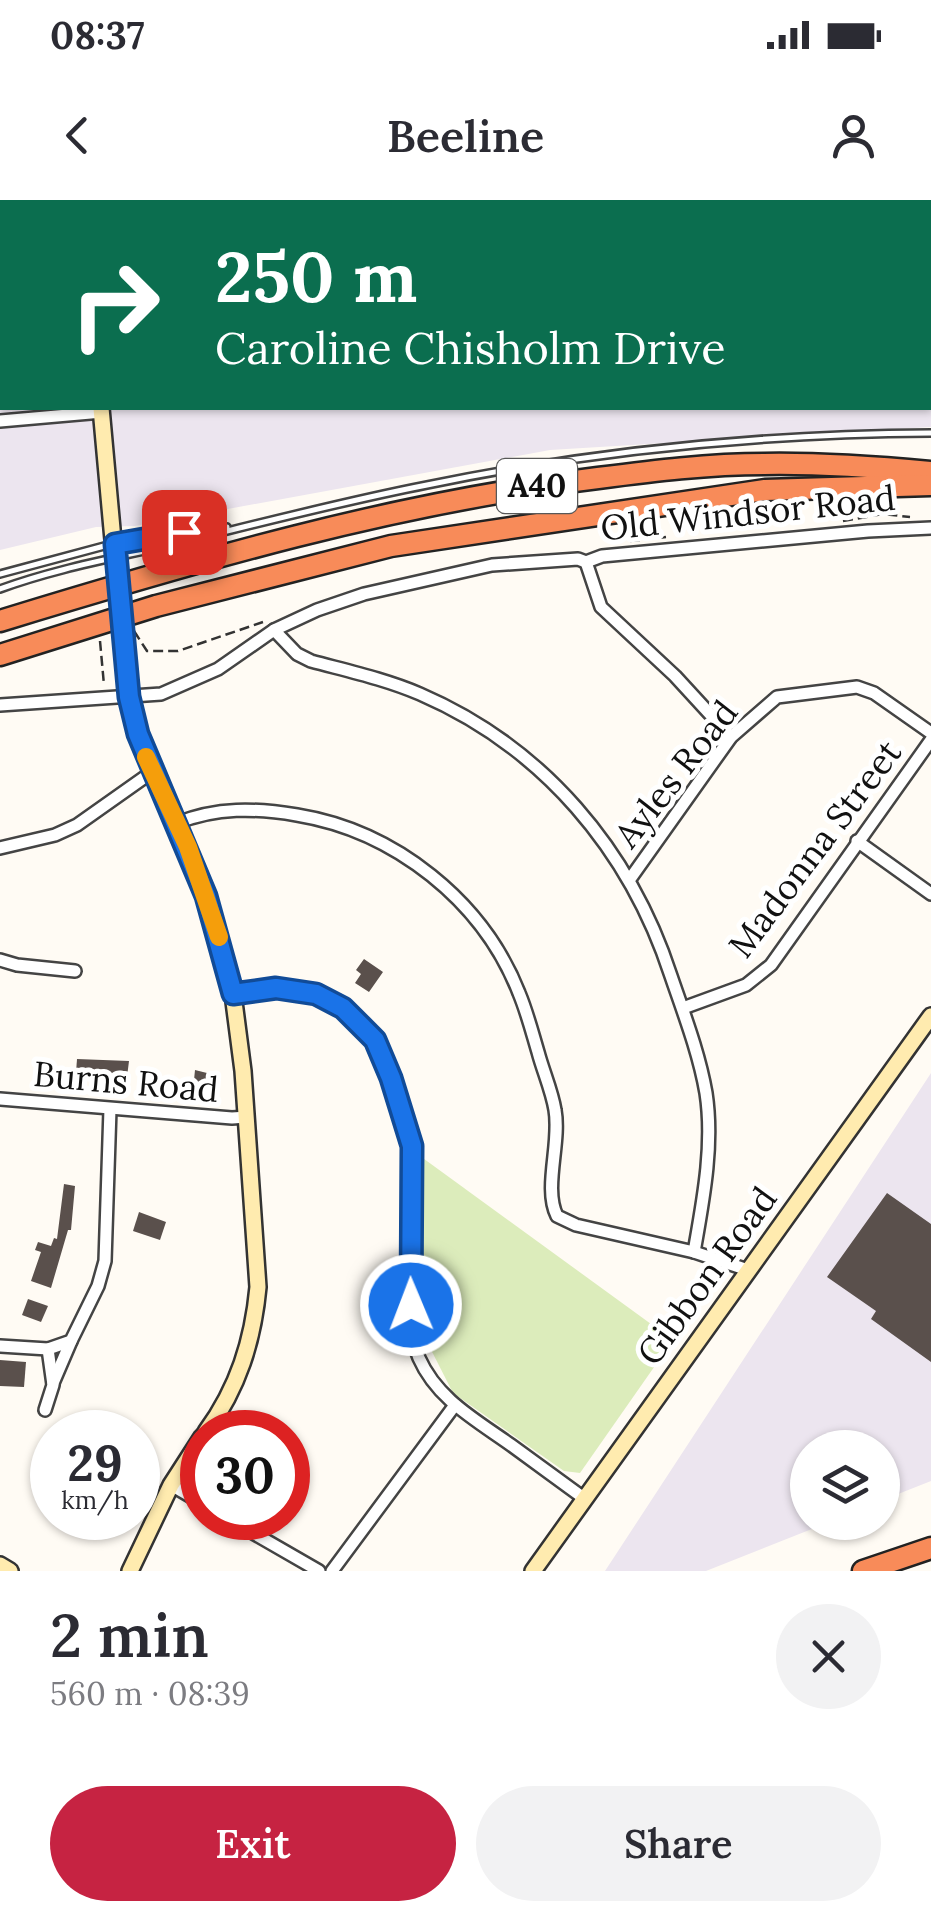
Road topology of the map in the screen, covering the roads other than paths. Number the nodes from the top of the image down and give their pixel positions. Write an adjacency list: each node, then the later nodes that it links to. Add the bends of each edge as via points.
1 (102, 410): 2 (street); 8 (main road)
2 (0, 421)
3 (931, 433): 6 (lane, via 570,460)
4 (931, 472): 11 (highway, Old Windsor Road / A40, via 763,464 570,481 361,519)
5 (931, 484): 13 (highway, Old Windsor Road / A40, via 764,490 391,546)
6 (244, 524): 8 (lane); 8 (lane)
7 (931, 528): 9 (street, Old Windsor Road)
8 (115, 551): 10 (lane, via 40,560); 11 (main road); 12 (lane)
9 (586, 562): 15 (street, Old Windsor Road, via 492,566 364,594); 20 (street, via 609,617)
10 (0, 574)
11 (118, 584): 13 (highway); 14 (highway, Old Windsor Road / A40)
12 (0, 589)
13 (120, 618): 16 (highway, Old Windsor Road / A40); 17 (main road)
14 (0, 621)
15 (274, 630): 17 (street, Old Windsor Road, via 185,686); 25 (street, via 311,661 420,694 510,745 577,806)
16 (0, 655)
17 (129, 697): 18 (street, Old Windsor Road); 21 (main road)
18 (0, 705)
19 (931, 736): 20 (street, Ayles Road, via 857,687 778,697); 23 (street, Madonna Street)
20 (731, 737): 25 (street, Ayles Road)
21 (152, 772): 22 (main road); 24 (street, via 77,825)
22 (177, 824): 29 (main road); 35 (street, via 220,810 320,819 382,842 436,880 487,935 519,992 555,1110 551,1197 557,1216)
23 (857, 840): 26 (street); 30 (street, Madonna Street, via 771,965 746,986)
24 (0, 848)
25 (630, 879): 30 (street, via 662,944)
26 (931, 894)
27 (0, 960): 28 (street)
28 (75, 971)
29 (233, 994): 34 (main road); 41 (street, via 276,988 316,994 343,1008 375,1040 412,1146 412,1333 426,1372)
30 (682, 1008): 35 (street, via 706,1094 709,1132)
31 (931, 1016): 36 (main road, Gibbon Road)
32 (0, 1099): 33 (street, Burns Road)
33 (110, 1109): 34 (street, Burns Road); 37 (street, via 106,1260)
34 (246, 1117): 43 (main road, via 258,1255 255,1319 236,1380)
35 (694, 1252): 36 (street)
36 (748, 1270): 47 (main road, Gibbon Road)
37 (71, 1341): 39 (street); 40 (street)
38 (0, 1346): 39 (street)
39 (48, 1348): 40 (street)
40 (53, 1385): 42 (street)
41 (455, 1406): 47 (street); 54 (street)
42 (45, 1410)
43 (219, 1410)
44 (180, 1471): 45 (main road)
45 (171, 1484): 46 (street); 52 (main road)
46 (180, 1490)
47 (584, 1499): 55 (main road, Gibbon Road)
48 (265, 1540): 53 (street)
49 (931, 1548): 56 (highway)
50 (0, 1565): 51 (main road)
51 (10, 1571)
52 (130, 1571)
53 (318, 1571)
54 (332, 1571)
55 (533, 1571)
56 (862, 1571)

